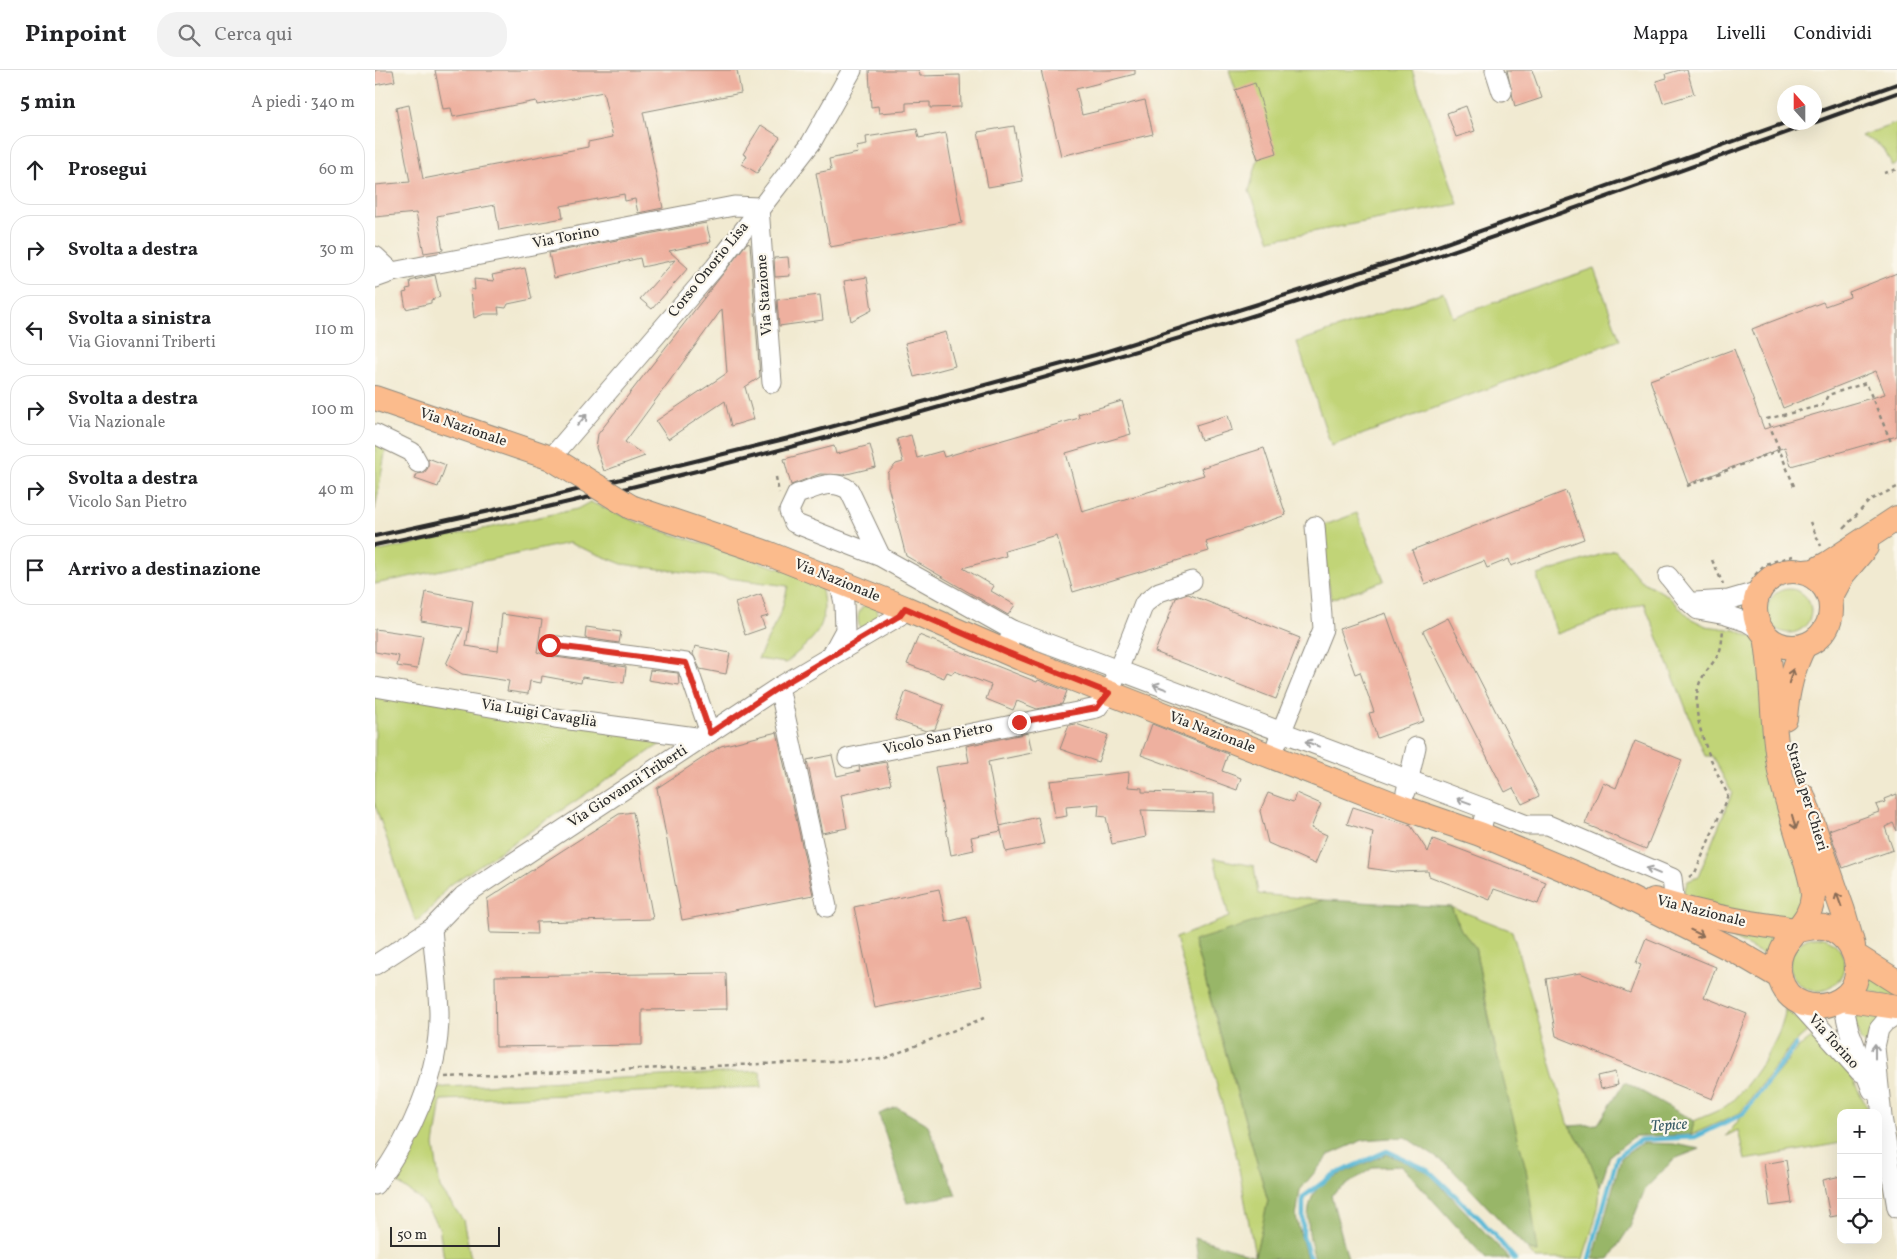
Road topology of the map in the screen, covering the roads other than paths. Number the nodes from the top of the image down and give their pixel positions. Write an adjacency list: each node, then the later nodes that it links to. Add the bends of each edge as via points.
1 (852, 70): 4 (street, Corso Onorio Lisa, via 811,143)
2 (1495, 70): 3 (street)
3 (1502, 92)
4 (759, 207): 6 (street, Via Torino, via 734,206); 7 (street, Via Stazione); 10 (street, Corso Onorio Lisa, one-way to 4, via 715,267)
5 (375, 256): 6 (street)
6 (383, 275)
7 (771, 383)
8 (375, 398): 10 (main road, Via Nazionale)
9 (375, 434): 11 (street, via 412,452)
10 (551, 458): 18 (main road, Via Nazionale, bridge, via 631,507 767,553)
11 (418, 463)
12 (1893, 521): 15 (main road, via 1827,564); 20 (main road, via 1843,574)
13 (1315, 526): 33 (street, via 1323,629)
14 (881, 557): 14 (street, via 849,490 839,484 827,484 797,494 789,511 794,523); 25 (street)
15 (1799, 564): 19 (main road, via 1765,583); 20 (main road, via 1821,582)
16 (1668, 576): 21 (street, via 1689,602)
17 (1192, 581): 29 (street, via 1159,592 1144,604)
18 (839, 582): 22 (main road, Via Nazionale); 28 (street, Via Giovanni Triberti, via 845,603 845,630)
19 (1755, 585): 21 (street); 23 (main road, via 1755,611)
20 (1830, 598): 27 (main road, via 1830,622 1815,641)
21 (1726, 601): 23 (street)
22 (905, 608): 25 (main road, Via Nazionale); 28 (street, Via Giovanni Triberti, via 899,616)
23 (1764, 634): 27 (main road, via 1784,646); 46 (main road, Strada per Chieri, one-way to 46, via 1781,776 1811,879 1813,897)
24 (1307, 638): 33 (street, via 1281,704)
25 (1009, 641): 29 (street); 32 (main road, Via Nazionale)
26 (549, 645): 34 (street, via 686,663)
27 (1804, 646): 47 (main road, Strada per Chieri, one-way to 27, via 1789,746 1785,718 1787,692)
28 (831, 655): 31 (street, Via Giovanni Triberti)
29 (1118, 671): 32 (street); 33 (street, one-way to 29)
30 (375, 687): 34 (street, Via Luigi Cavaglià, via 555,718)
31 (779, 687): 34 (street, Via Giovanni Triberti); 44 (street)
32 (1109, 693): 36 (main road, Via Nazionale); 37 (street, Vicolo San Pietro, via 1097,708)
33 (1282, 733): 36 (street); 38 (street, one-way to 33)
34 (707, 736): 45 (street, Via Giovanni Triberti, via 463,896)
35 (1416, 747): 38 (street)
36 (1272, 756): 39 (main road, Via Nazionale)
37 (848, 758)
38 (1410, 781): 39 (street); 40 (street, one-way to 38)
39 (1401, 807): 41 (main road, Via Nazionale)
40 (1486, 809): 41 (street); 43 (street, one-way to 40, via 1672,878 1548,825 1527,825)
41 (1480, 834): 42 (main road, Via Nazionale)
42 (1607, 886): 43 (main road, Via Nazionale); 49 (main road, Via Nazionale, one-way to 49)
43 (1675, 906): 46 (main road, Via Nazionale, via 1745,923)
44 (827, 907)
45 (432, 928): 48 (street, Via Giovanni Triberti); 59 (street, via 439,1014 431,1074 415,1119)
46 (1798, 930): 47 (main road, Via Nazionale, via 1814,926 1828,928 1841,935); 49 (main road, via 1785,941 1779,957)
47 (1854, 951): 50 (main road, Via Nazionale); 51 (main road, via 1857,972 1852,987)
48 (375, 965)
49 (1780, 977): 52 (main road, via 1786,991)
50 (1897, 982)
51 (1842, 998): 52 (main road, via 1813,1007); 53 (main road); 55 (street, Via Torino, via 1849,1030)
52 (1797, 1002): 55 (street, Via Torino)
53 (1897, 1006)
54 (1897, 1014): 57 (street, Via Torino, one-way to 54, via 1876,1037 1885,1022)
55 (1869, 1083): 56 (street, Via Torino)
56 (1879, 1109)
57 (1881, 1109)
58 (1882, 1117): 60 (street, Via Torino)
59 (375, 1185)
60 (1897, 1208)

